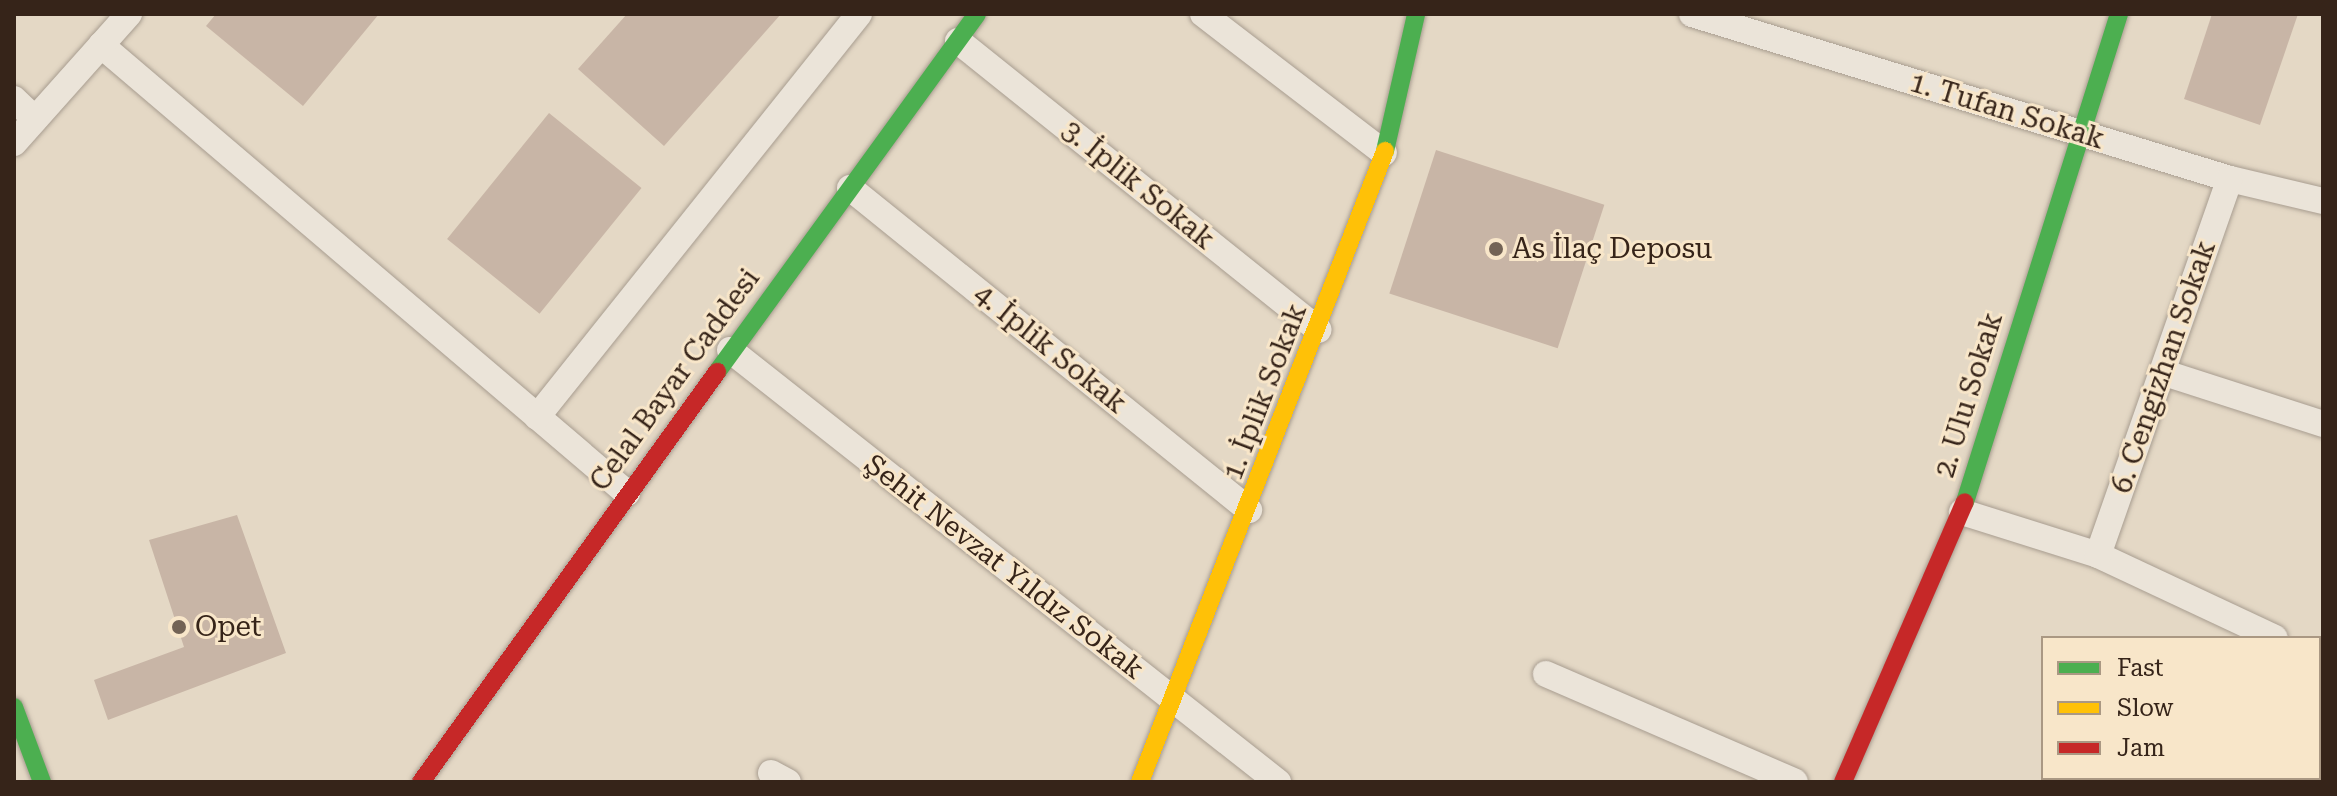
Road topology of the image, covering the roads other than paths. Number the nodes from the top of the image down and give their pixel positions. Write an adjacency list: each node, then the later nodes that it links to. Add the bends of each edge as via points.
1 (129, 14): 9 (street)
2 (859, 14): 21 (street)
3 (977, 14): 8 (main road, Celal Bayar Caddesi)
4 (1203, 14): 14 (street)
5 (1416, 14): 14 (main road, 1. İplik Sokak)
6 (1692, 14): 12 (street, 1. Tufan Sokak)
7 (2119, 14): 12 (main road, 2. Ulu Sokak)
8 (958, 41): 16 (main road, Celal Bayar Caddesi); 18 (street, 3. İplik Sokak)
9 (101, 45): 11 (street); 21 (street)
10 (14, 99): 11 (street)
11 (35, 119): 13 (street)
12 (2080, 133): 15 (street, 1. Tufan Sokak); 25 (main road, 2. Ulu Sokak)
13 (14, 143)
14 (1384, 153): 18 (main road, 1. İplik Sokak)
15 (2230, 179): 17 (street, 1. Tufan Sokak); 20 (street, 6. Cengizhan Sokak)
16 (850, 188): 19 (main road, Celal Bayar Caddesi); 24 (street, 4. İplik Sokak)
17 (2323, 201)
18 (1319, 330): 24 (main road, 1. İplik Sokak)
19 (730, 350): 23 (main road, Celal Bayar Caddesi); 29 (street, Şehit Nevzat Yıldız Sokak)
20 (2162, 372): 22 (street); 26 (street, 6. Cengizhan Sokak)
21 (537, 417): 23 (street)
22 (2323, 424)
23 (627, 493): 32 (main road, Celal Bayar Caddesi)
24 (1249, 510): 29 (main road, 1. İplik Sokak)
25 (1962, 512): 26 (street); 36 (main road, 2. Ulu Sokak)
26 (2098, 555): 27 (street)
27 (2271, 636)
28 (1546, 674): 35 (street)
29 (1170, 699): 33 (main road, 1. İplik Sokak); 34 (street, Şehit Nevzat Yıldız Sokak)
30 (14, 707): 31 (main road)
31 (42, 782)
32 (421, 782)
33 (1140, 782)
34 (1278, 782)
35 (1795, 782)
36 (1843, 782)

